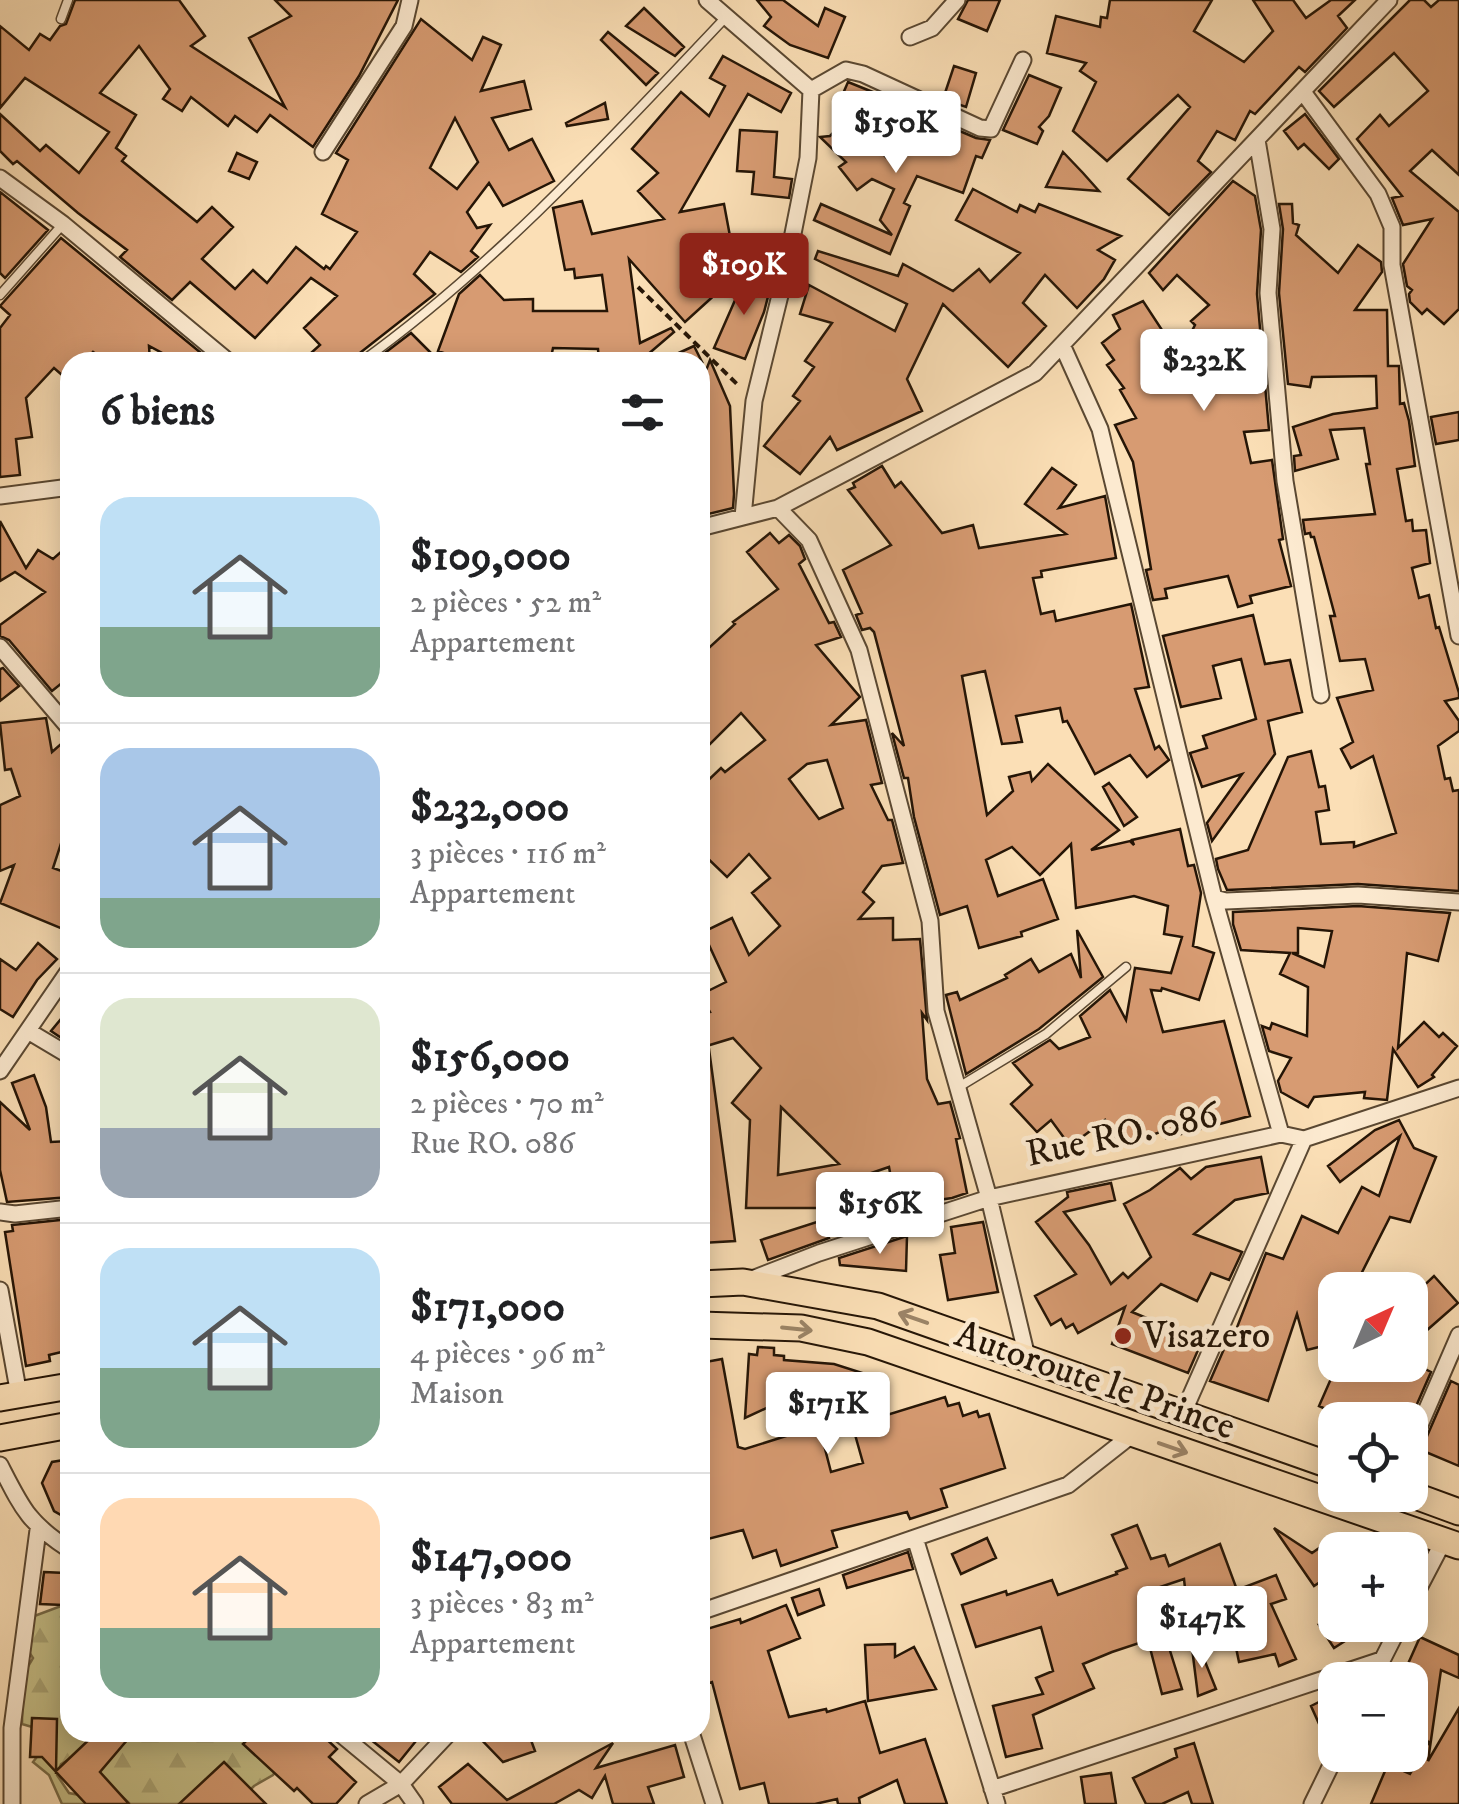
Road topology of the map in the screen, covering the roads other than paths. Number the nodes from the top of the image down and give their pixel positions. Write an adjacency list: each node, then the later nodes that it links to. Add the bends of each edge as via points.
1 (68, 0): 7 (lane)
2 (410, 0): 13 (street, via 404,26)
3 (707, 0): 6 (street)
4 (956, 0): 8 (street, via 932,28)
5 (1389, 0): 11 (street)
6 (726, 17): 10 (street); 19 (lane, via 564,188 422,318)
7 (61, 18)
8 (910, 37)
9 (1023, 60): 10 (street, via 991,130 846,70)
10 (812, 90): 23 (street, via 808,158 754,401)
11 (1303, 92): 12 (street); 25 (street, via 1378,194 1392,227 1392,265)
12 (1257, 140): 17 (street); 27 (street, via 1272,229 1268,294 1284,481)
13 (324, 152)
14 (0, 178): 15 (street)
15 (63, 224): 16 (lane); 18 (street)
16 (0, 295)
17 (1063, 346): 22 (street, via 1035,373); 29 (street, via 1100,429)
18 (217, 352)
19 (375, 352)
20 (60, 488): 21 (street)
21 (0, 496)
22 (778, 508): 23 (street); 36 (street, via 809,540 859,650 930,921 936,1011)
23 (743, 517): 24 (street)
24 (710, 525)
25 (1459, 636)
26 (0, 647): 28 (street)
27 (1321, 695)
28 (60, 717)
29 (1214, 898): 30 (street, via 1358,895); 38 (street)
30 (1459, 902)
31 (1126, 967): 36 (lane, via 1046,1034)
32 (60, 984): 33 (street)
33 (28, 1031): 34 (street); 35 (street)
34 (60, 1050)
35 (2, 1066)
36 (957, 1088): 40 (street)
37 (1459, 1088): 39 (street)
38 (1281, 1134): 39 (street, Rue RO. 086); 40 (street, Rue RO. 086)
39 (1304, 1139): 52 (street)
40 (989, 1198): 43 (street, Rue RO. 086); 48 (street)
41 (60, 1209): 42 (street)
42 (0, 1212)
43 (744, 1282): 44 (main road, Autoroute le Prince); 48 (main road, Autoroute le Prince, one-way to 43, via 878,1306)
44 (710, 1283)
45 (0, 1290): 50 (street)
46 (710, 1325): 54 (main road, Autoroute le Prince, one-way to 54, via 801,1328 868,1342)
47 (1459, 1335): 51 (street)
48 (1028, 1357): 52 (main road, Autoroute le Prince)
49 (60, 1388): 50 (main road)
50 (9, 1397)
51 (1428, 1406)
52 (1184, 1411): 56 (main road, Autoroute le Prince)
53 (60, 1428): 55 (main road)
54 (1133, 1434): 61 (street, via 1068,1484); 62 (main road, Autoroute le Prince, one-way to 62)
55 (0, 1438)
56 (1318, 1461)
57 (0, 1465): 60 (street)
58 (1428, 1501): 59 (main road)
59 (1459, 1512)
60 (38, 1530): 63 (street); 74 (street, via 12,1728)
61 (916, 1538): 65 (street); 73 (street)
62 (1452, 1543): 64 (street)
63 (60, 1544)
64 (1428, 1579)
65 (710, 1609)
66 (1391, 1642): 67 (street)
67 (1382, 1660): 73 (street)
68 (350, 1742): 72 (street)
69 (441, 1742): 72 (street)
70 (694, 1742): 77 (street)
71 (1328, 1772): 78 (street)
72 (401, 1784): 75 (street); 76 (street)
73 (995, 1796)
74 (12, 1804)
75 (366, 1804)
76 (414, 1804)
77 (714, 1804)
78 (1312, 1804)

